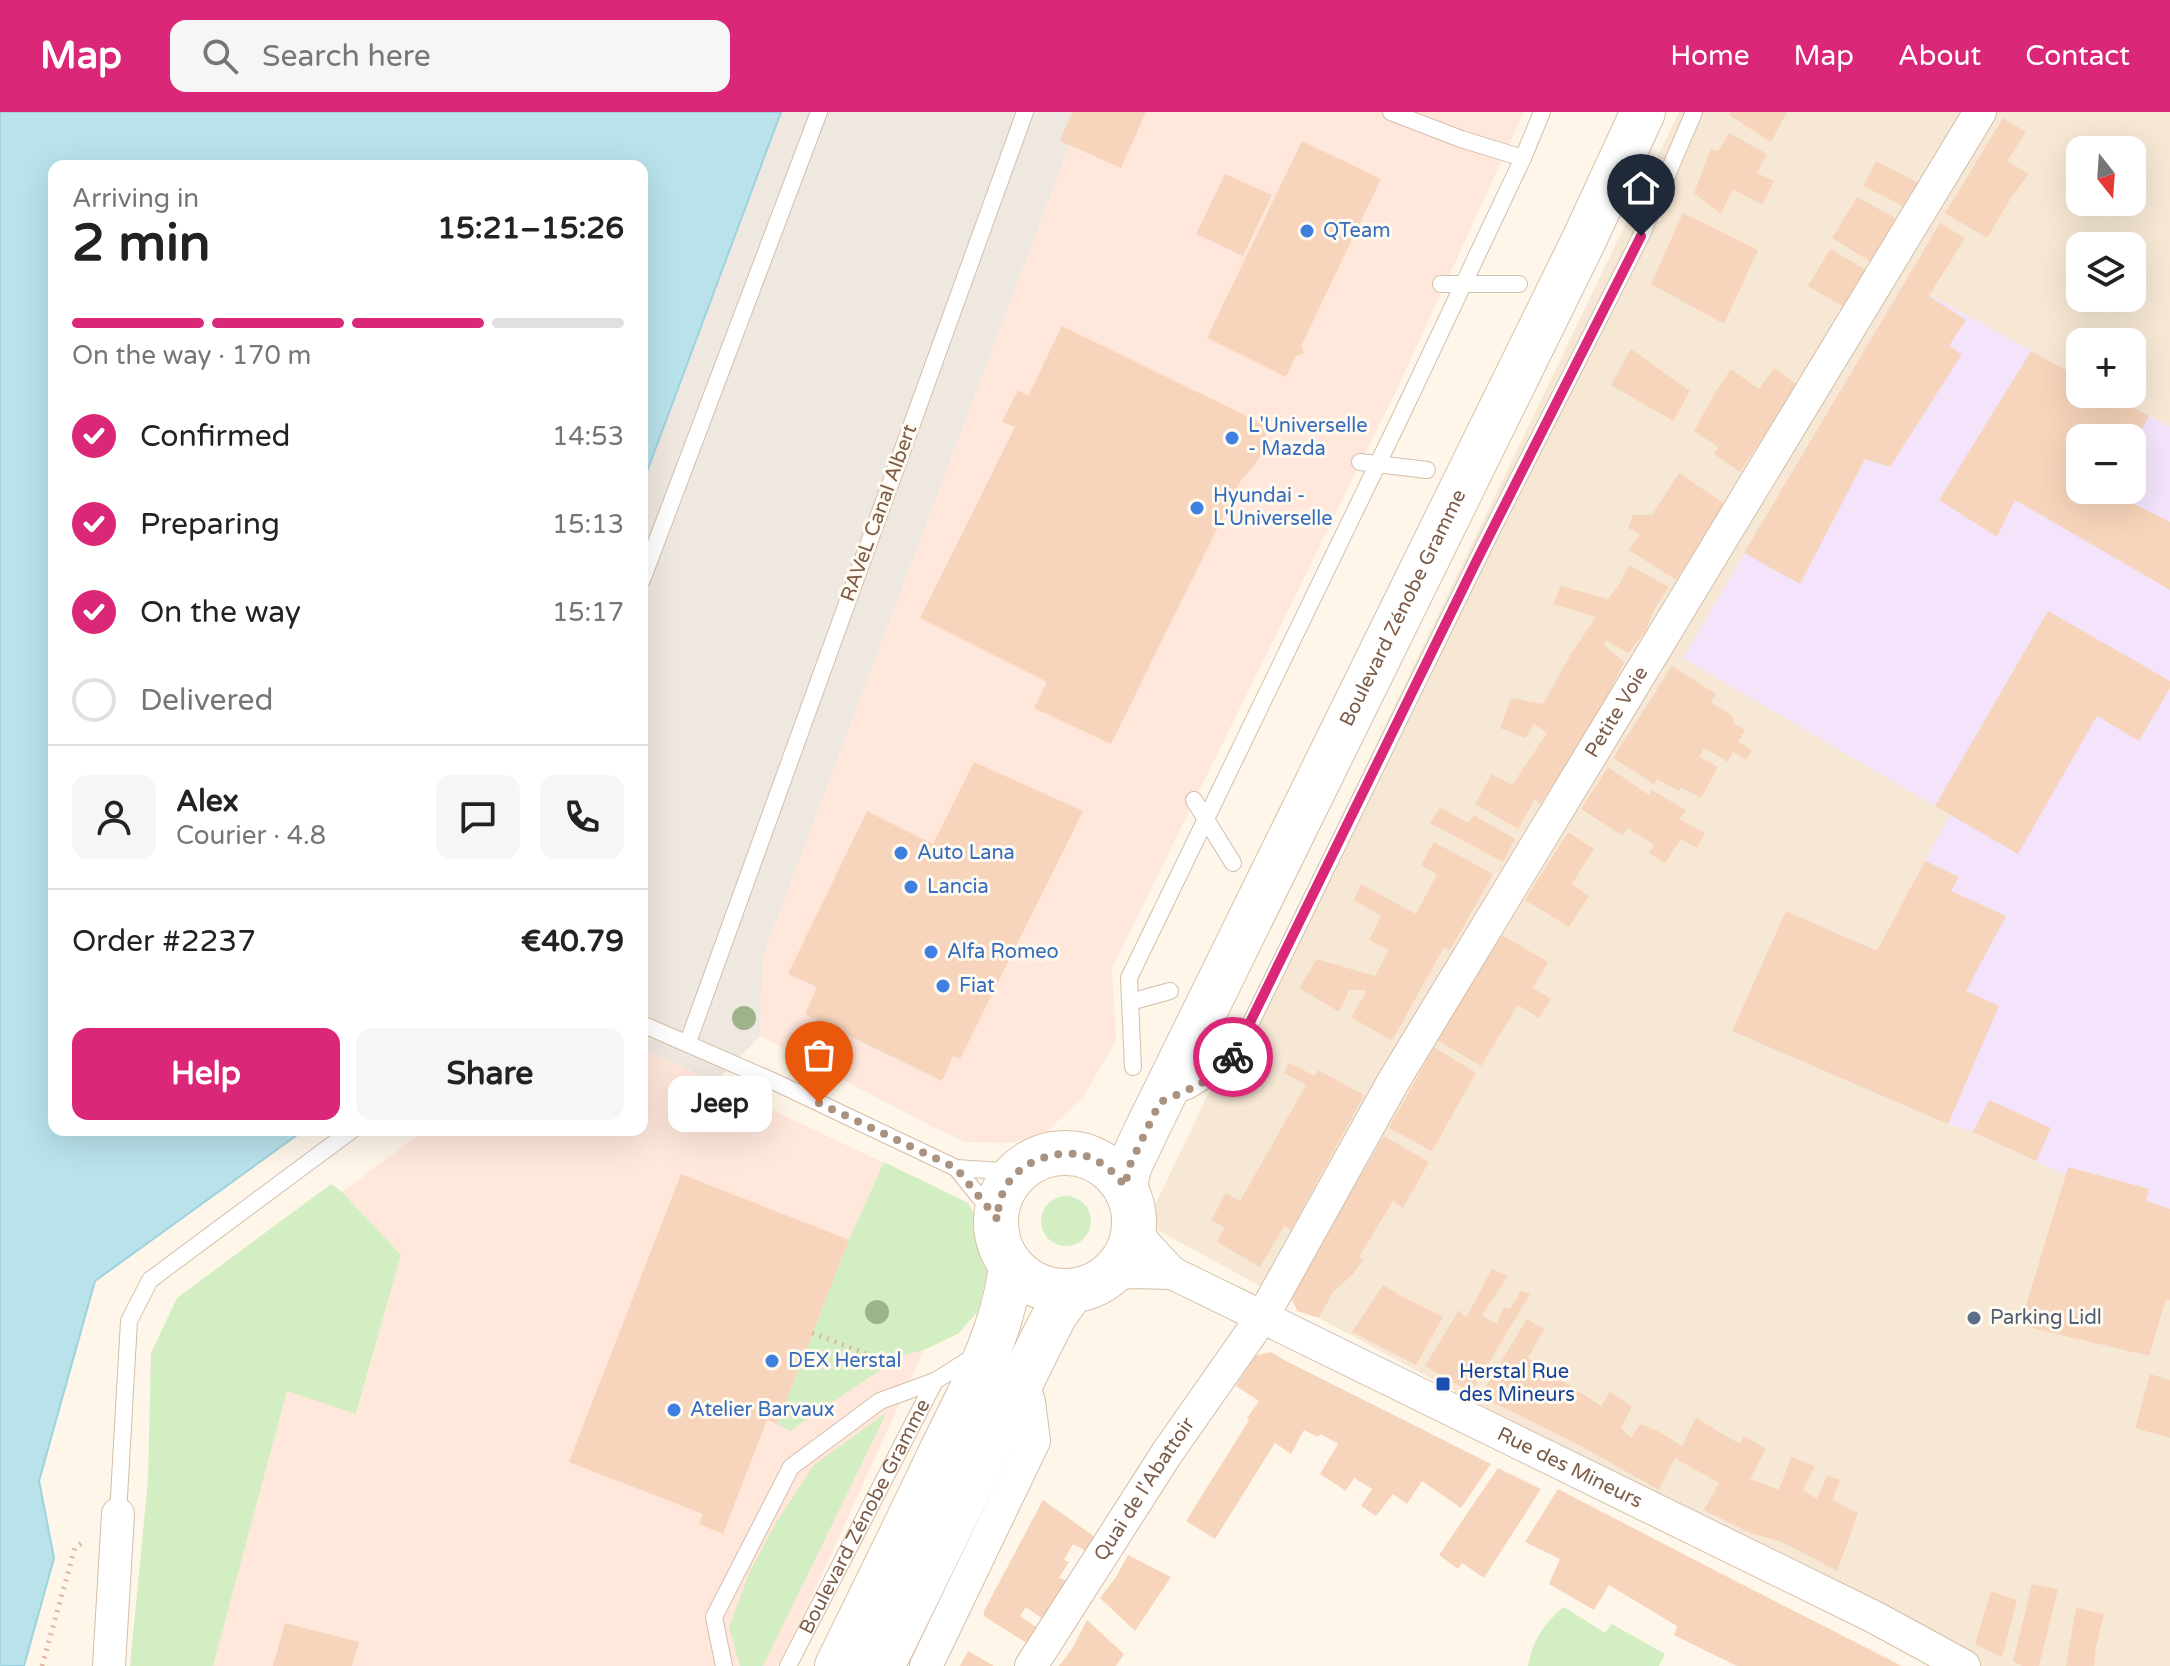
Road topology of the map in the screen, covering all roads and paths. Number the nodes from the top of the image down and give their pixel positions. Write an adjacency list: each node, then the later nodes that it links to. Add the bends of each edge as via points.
1 (819, 112): 15 (lane)
2 (1025, 112): 22 (lane, RAVeL Canal Albert)
3 (1391, 112): 8 (lane)
4 (1542, 112): 8 (lane)
5 (1643, 112): 24 (main road, Boulevard Zénobe Gramme)
6 (1694, 112): 24 (lane, via 1641,236 1237,1051 1224,1069)
7 (1980, 112): 33 (street, Petite Voie, via 1393,1082)
8 (1523, 158): 10 (lane)
9 (1441, 284): 10 (lane)
10 (1464, 284): 11 (lane); 13 (lane)
11 (1519, 284)
12 (1360, 462): 13 (lane)
13 (1378, 463): 14 (lane); 17 (lane)
14 (1427, 470)
15 (648, 564)
16 (1194, 800): 17 (lane)
17 (1206, 819): 18 (lane); 20 (lane, via 1129,978)
18 (1233, 863)
19 (1170, 991): 20 (lane)
20 (1130, 1002): 23 (lane)
21 (648, 1026): 22 (lane)
22 (688, 1042): 26 (lane)
23 (1133, 1067)
24 (1160, 1102): 28 (main road, Boulevard Zénobe Gramme, via 1129,1167)
25 (344, 1136): 38 (lane, via 150,1280 129,1321)
26 (956, 1168): 27 (lane); 29 (lane)
27 (1018, 1172): 28 (main road, via 1050,1155 1088,1156 1109,1168); 29 (main road, via 1000,1199)
28 (1130, 1207): 31 (street, Rue des Mineurs, via 1145,1244); 32 (main road, Boulevard Zénobe Gramme, via 1126,1255)
29 (998, 1220): 30 (main road, Boulevard Zénobe Gramme, via 1000,1245)
30 (1011, 1265): 32 (main road, via 1038,1286 1062,1291); 35 (main road, Boulevard Zénobe Gramme, via 1008,1292)
31 (1172, 1273): 32 (street, Rue des Mineurs, via 1132,1272); 33 (street, Rue des Mineurs)
32 (1092, 1282): 36 (main road, Boulevard Zénobe Gramme, via 1056,1313)
33 (1263, 1316): 46 (street, Quai de l'Abattoir, via 1167,1453); 47 (street, Rue des Mineurs)
34 (812, 1333): 37 (path)
35 (989, 1348): 37 (lane, Boulevard Zénobe Gramme); 43 (main road, Boulevard Zénobe Gramme)
36 (1022, 1380): 44 (main road, Boulevard Zénobe Gramme); 45 (street, via 1034,1441)
37 (935, 1381): 41 (lane, via 880,1401 791,1467 714,1617); 42 (lane, Boulevard Zénobe Gramme)
38 (118, 1514): 39 (path, via 75,1548); 40 (street)
39 (42, 1666)
40 (109, 1666)
41 (724, 1666)
42 (788, 1666)
43 (837, 1666)
44 (882, 1666)
45 (926, 1666)
46 (1031, 1666)
47 (1964, 1666)

